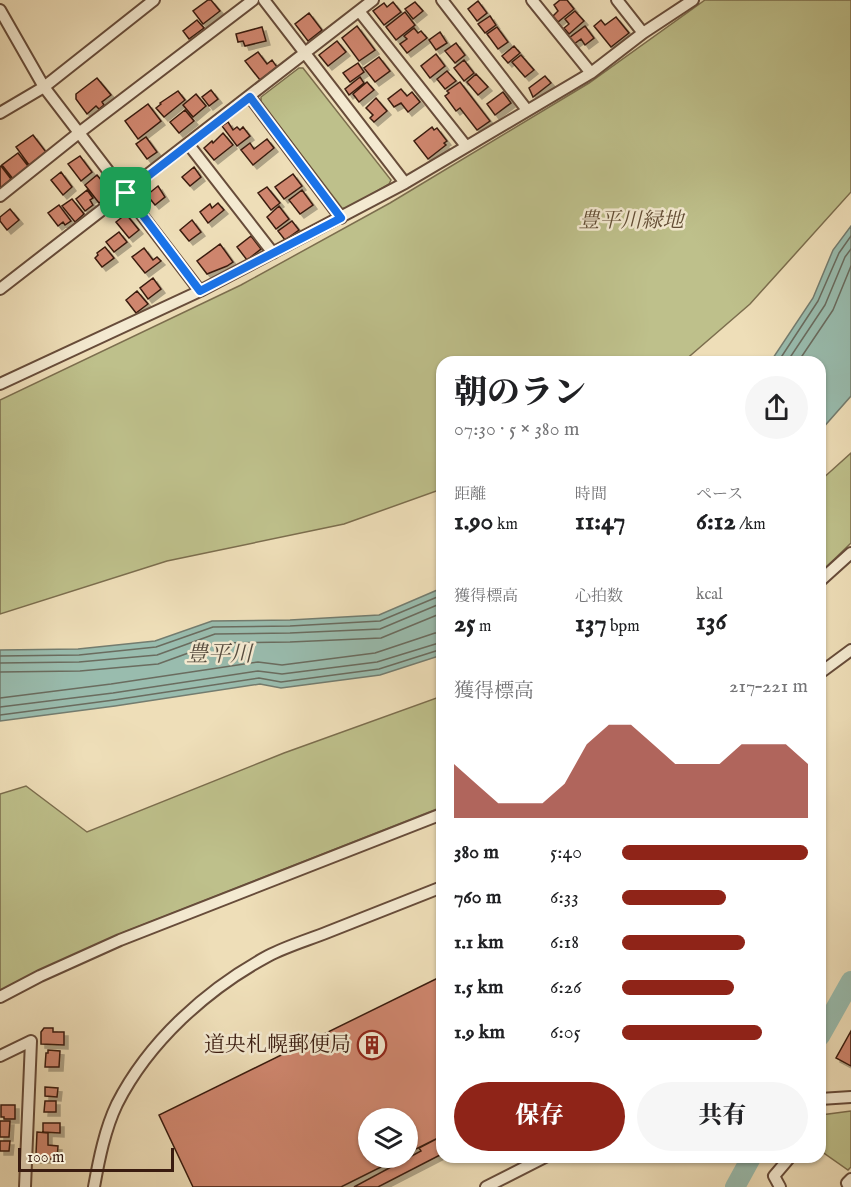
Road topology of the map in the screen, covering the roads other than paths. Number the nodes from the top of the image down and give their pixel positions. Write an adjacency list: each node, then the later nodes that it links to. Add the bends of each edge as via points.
1 (154, 0): 14 (street)
2 (253, 0): 18 (street)
3 (264, 0): 12 (street)
4 (373, 0): 10 (street)
5 (442, 0): 16 (street)
6 (532, 0): 13 (street)
7 (617, 0): 11 (street)
8 (693, 0): 11 (street)
9 (0, 10): 14 (street)
10 (359, 11): 12 (street); 20 (street)
11 (643, 33): 13 (street)
12 (304, 54): 15 (street); 21 (street)
13 (591, 73): 16 (street)
14 (44, 87): 17 (street); 18 (street)
15 (250, 97): 19 (street); 24 (street)
16 (527, 110): 20 (street)
17 (0, 113)
18 (80, 132): 22 (street); 23 (street)
19 (189, 145): 22 (street); 25 (street)
20 (466, 146): 21 (street)
21 (405, 183): 24 (street)
22 (126, 193): 26 (street); 27 (street)
23 (0, 196)
24 (341, 218): 25 (street)
25 (273, 253): 27 (street)
26 (0, 290)
27 (200, 291): 28 (street)
28 (0, 384)
29 (851, 553): 30 (street)
30 (826, 576)
31 (851, 650): 32 (street)
32 (826, 669)
33 (436, 816): 35 (street, via 120,940)
34 (436, 889): 43 (street, via 271,954 201,1001 141,1065 117,1104)
35 (0, 997)
36 (0, 1056): 42 (street, via 31,1041)
37 (851, 1097): 38 (street)
38 (826, 1099)
39 (533, 1163): 44 (street)
40 (785, 1163): 45 (street, via 774,1176)
41 (851, 1179): 46 (street)
42 (25, 1187)
43 (94, 1187)
44 (486, 1187)
45 (780, 1187)
46 (849, 1187)

